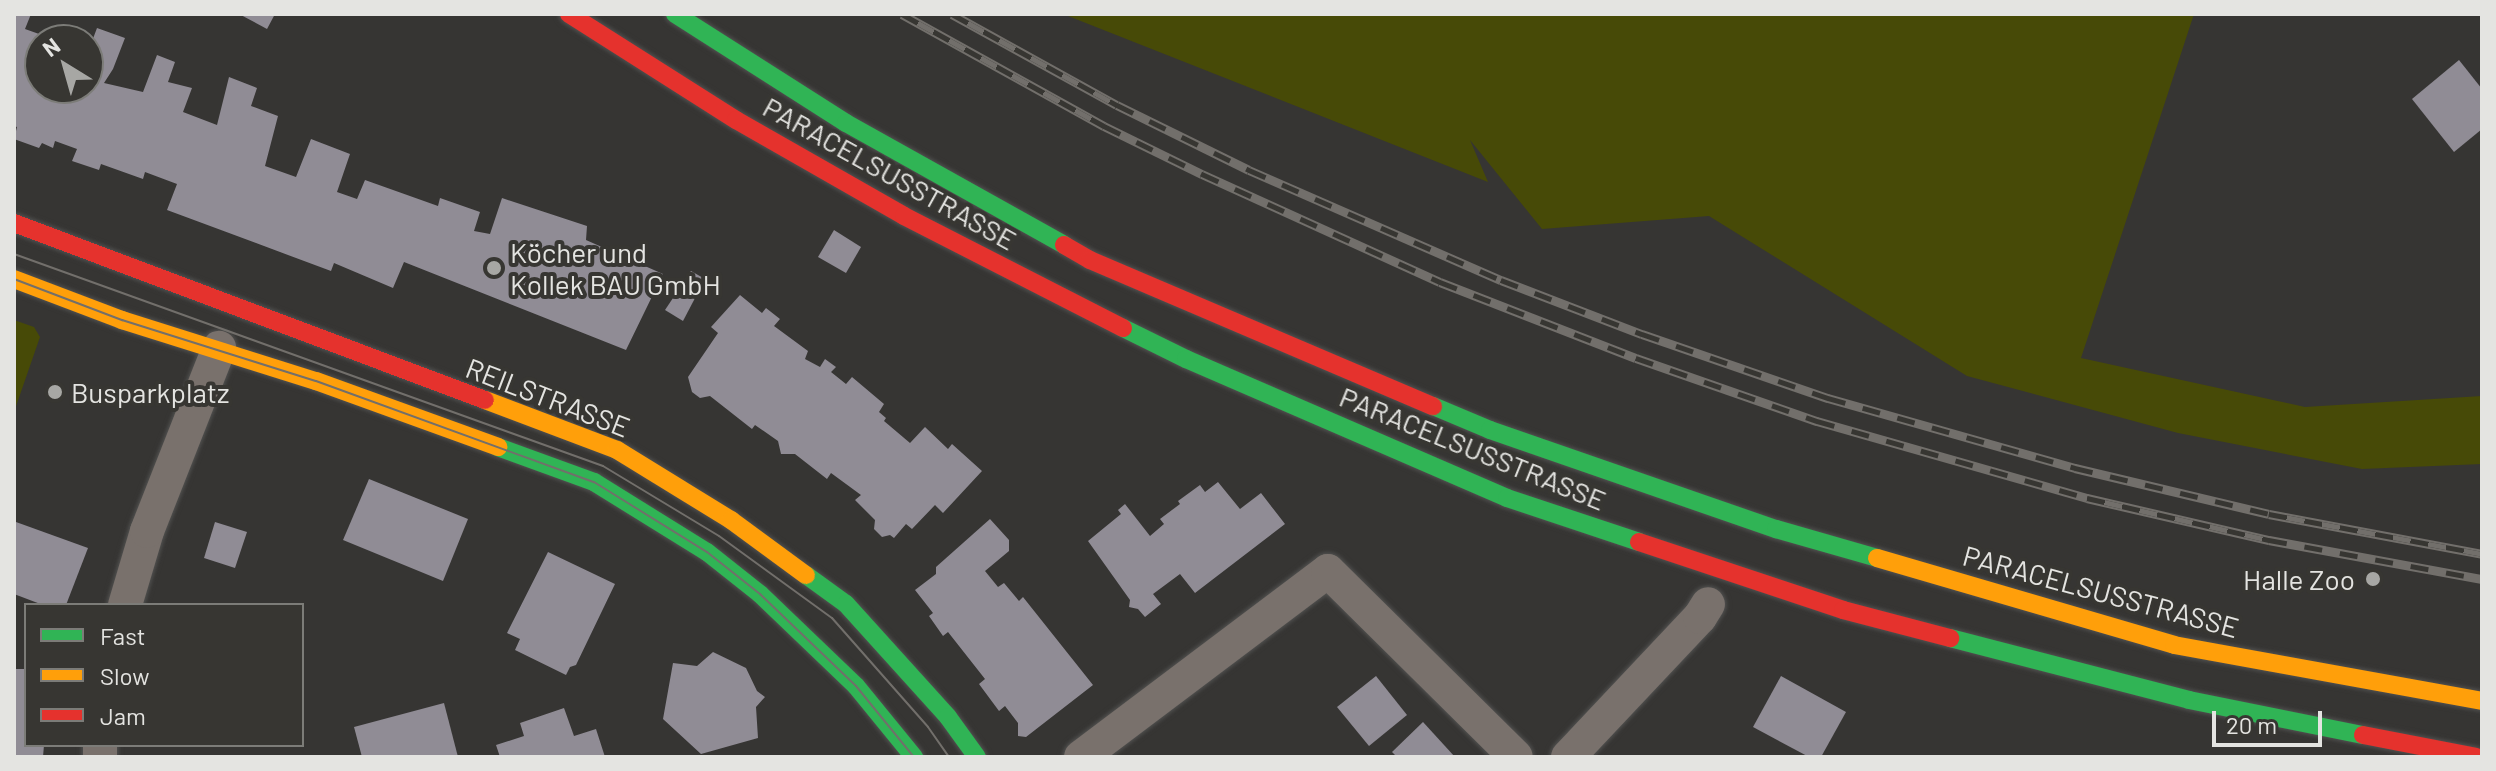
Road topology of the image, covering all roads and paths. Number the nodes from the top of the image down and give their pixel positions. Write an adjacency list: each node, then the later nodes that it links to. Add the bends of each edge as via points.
1 (569, 14): 14 (main road, PARACELSUSSTRASSE, via 736,120 904,216 1173,352 1507,498 1843,610 2175,697)
2 (675, 14): 8 (main road, PARACELSUSSTRASSE, via 846,123 1090,260 1490,430 1776,529 2174,645)
3 (14, 223): 10 (main road, REILSTRASSE, via 617,450 731,520 846,604)
4 (14, 279): 5 (main road, via 122,320)
5 (219, 348): 6 (street, via 147,531); 9 (main road, via 594,482 707,552 760,594 856,686)
6 (126, 603)
7 (1708, 604): 13 (street)
8 (2482, 701)
9 (902, 754)
10 (977, 757)
11 (1081, 757): 12 (street, via 1328,571)
12 (1516, 757)
13 (1568, 757)
14 (2476, 757)

